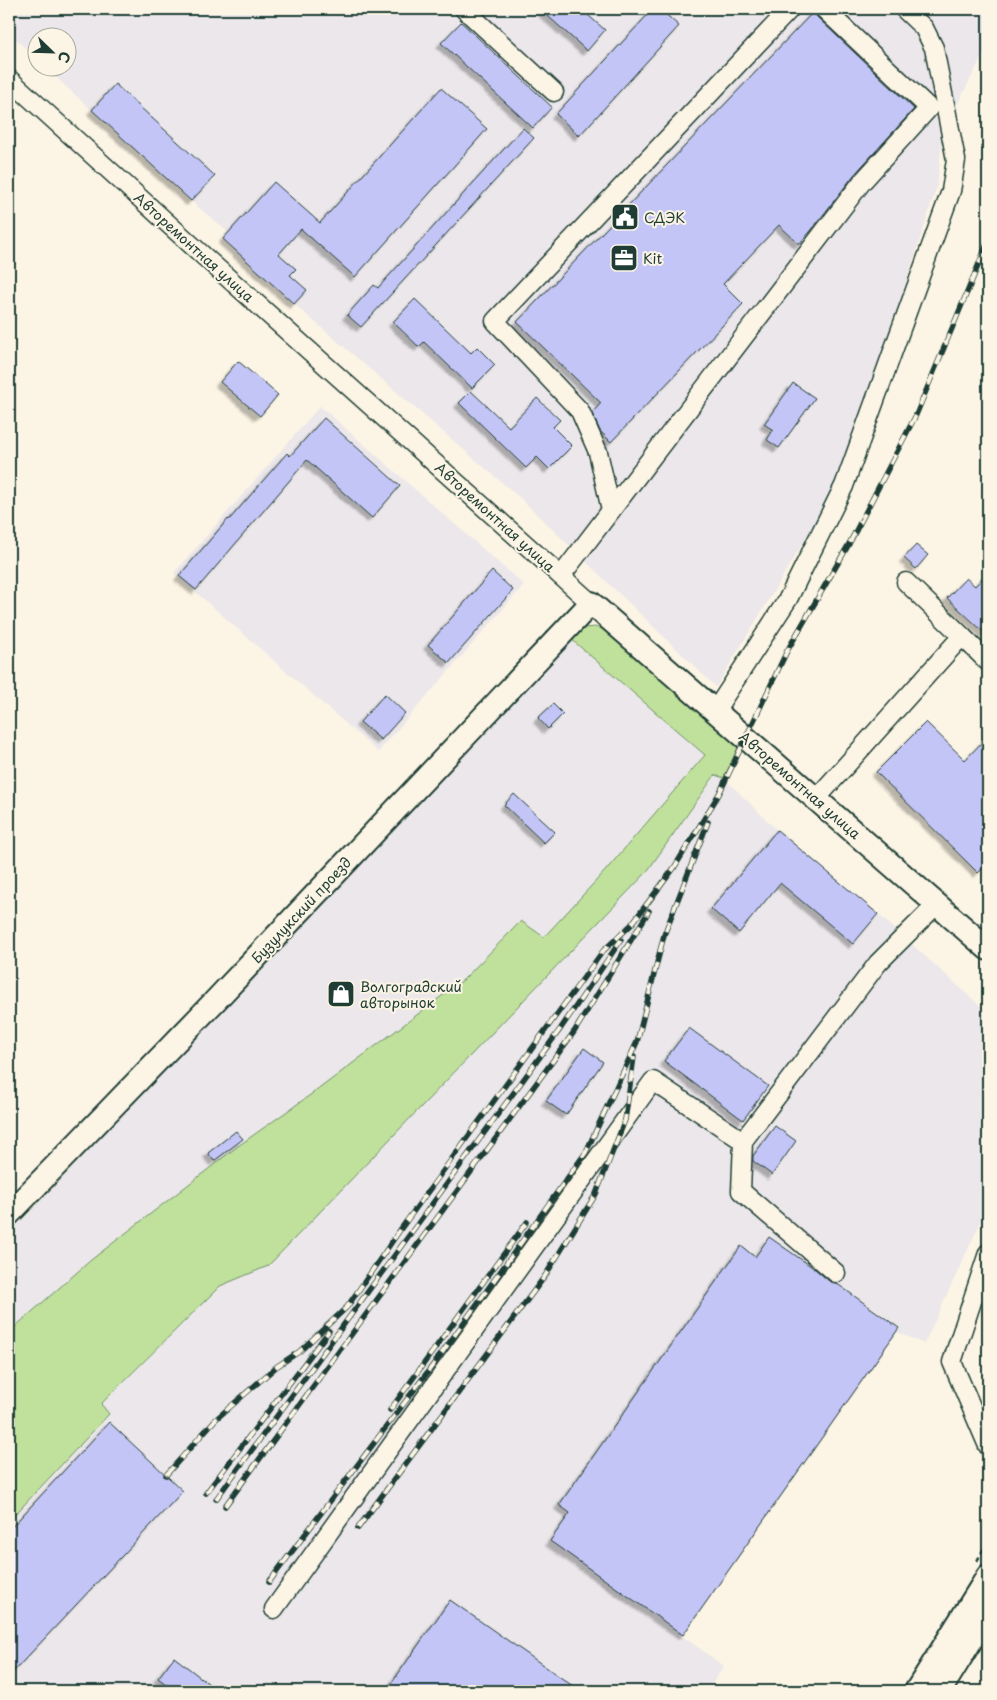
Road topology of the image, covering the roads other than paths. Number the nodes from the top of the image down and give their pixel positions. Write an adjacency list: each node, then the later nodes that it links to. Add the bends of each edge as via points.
1 (464, 9): 6 (street)
2 (790, 9): 7 (street, via 496,322 580,411 598,452)
3 (824, 9): 7 (street, via 928,108 862,182)
4 (904, 9): 13 (street, via 924,28 934,48 956,160 951,191 844,486 788,599)
5 (9, 79): 8 (street, Авторемонтная улица)
6 (554, 92)
7 (612, 510): 8 (street)
8 (561, 576): 10 (street, Авторемонтная улица)
9 (906, 582): 11 (street)
10 (591, 603): 13 (main road, Авторемонтная улица); 18 (main road, Бузулукский проезд)
11 (962, 636): 12 (street); 14 (street)
12 (988, 662)
13 (715, 711): 14 (main road, Авторемонтная улица)
14 (816, 798): 15 (main road, Авторемонтная улица)
15 (937, 904): 16 (main road, Авторемонтная улица); 17 (street, via 878,963)
16 (988, 949)
17 (743, 1141): 20 (street, via 741,1191); 23 (street, via 653,1081)
18 (9, 1214)
19 (988, 1253): 21 (street, via 952,1362)
20 (836, 1273)
21 (988, 1446)
22 (988, 1576): 25 (main road)
23 (274, 1609)
24 (988, 1613): 26 (main road)
25 (916, 1691)
26 (940, 1691)

